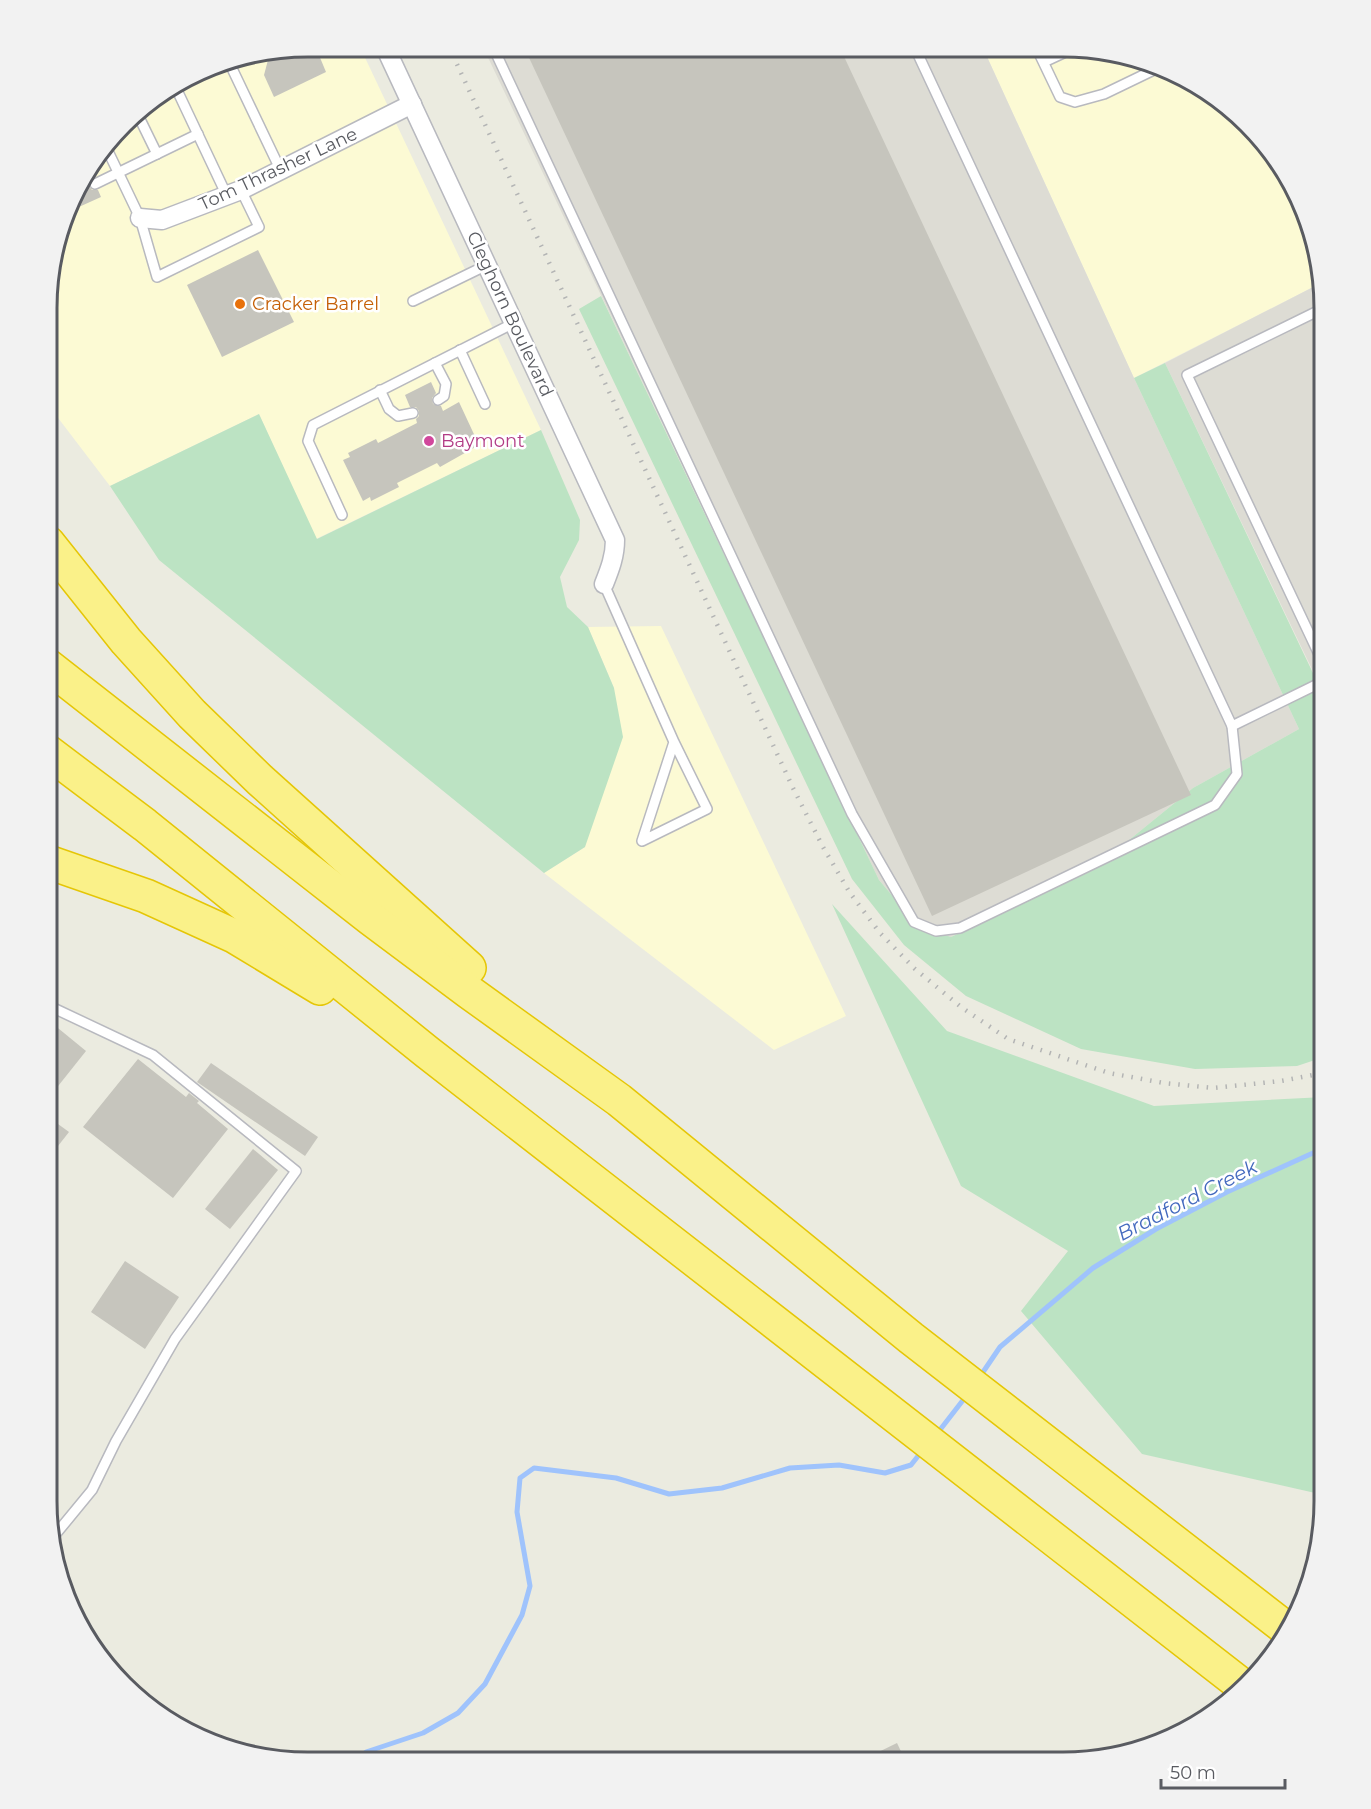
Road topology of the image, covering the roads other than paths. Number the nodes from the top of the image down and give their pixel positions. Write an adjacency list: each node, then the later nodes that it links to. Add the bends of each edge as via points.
1 (390, 57): 10 (street, Cleghorn Boulevard)
2 (498, 57): 36 (lane, via 852,814 915,922 936,931 960,928 1215,805 1237,774)
3 (919, 57): 36 (lane)
4 (1041, 57): 6 (lane)
5 (1055, 57): 6 (lane)
6 (1044, 62): 8 (lane, via 1060,97 1075,102 1104,94)
7 (232, 69): 15 (lane)
8 (1149, 72)
9 (179, 93): 12 (lane)
10 (412, 104): 15 (street, Tom Thrasher Lane); 20 (street, Cleghorn Boulevard)
11 (141, 121): 14 (lane)
12 (198, 134): 14 (lane); 18 (lane)
13 (110, 154): 16 (lane)
14 (156, 154): 16 (lane)
15 (281, 171): 18 (street, Tom Thrasher Lane)
16 (118, 172): 17 (lane); 19 (lane)
17 (95, 184)
18 (234, 193): 19 (street, Tom Thrasher Lane, via 162,220); 19 (lane, via 259,227 157,278)
19 (140, 218)
20 (487, 265): 21 (lane); 23 (street, Cleghorn Boulevard)
21 (413, 301)
22 (1314, 313): 33 (lane, via 1187,375)
23 (514, 323): 24 (lane); 32 (street, Cleghorn Boulevard, via 615,540 611,569)
24 (460, 350): 25 (lane); 28 (lane)
25 (435, 363): 26 (lane); 27 (lane, via 446,384 444,396)
26 (380, 390): 29 (lane, via 389,409 398,416); 30 (lane, via 313,425 308,441)
27 (438, 400)
28 (485, 404)
29 (413, 413)
30 (342, 515)
31 (57, 554): 42 (highway, via 126,641 192,714 277,796)
32 (603, 584): 37 (lane)
33 (1314, 644)
34 (57, 673): 42 (highway, via 370,918)
35 (1314, 686): 36 (lane)
36 (1232, 726)
37 (674, 742): 37 (lane, via 667,764 642,841 707,809)
38 (57, 759): 41 (highway)
39 (57, 865): 41 (highway, via 146,896 234,936)
40 (57, 1010): 43 (lane, via 153,1055 296,1171 175,1340 92,1490)
41 (427, 1052): 45 (highway)
42 (619, 1100): 44 (highway, via 911,1338)
43 (59, 1531)
44 (1281, 1624)
45 (1237, 1681)

